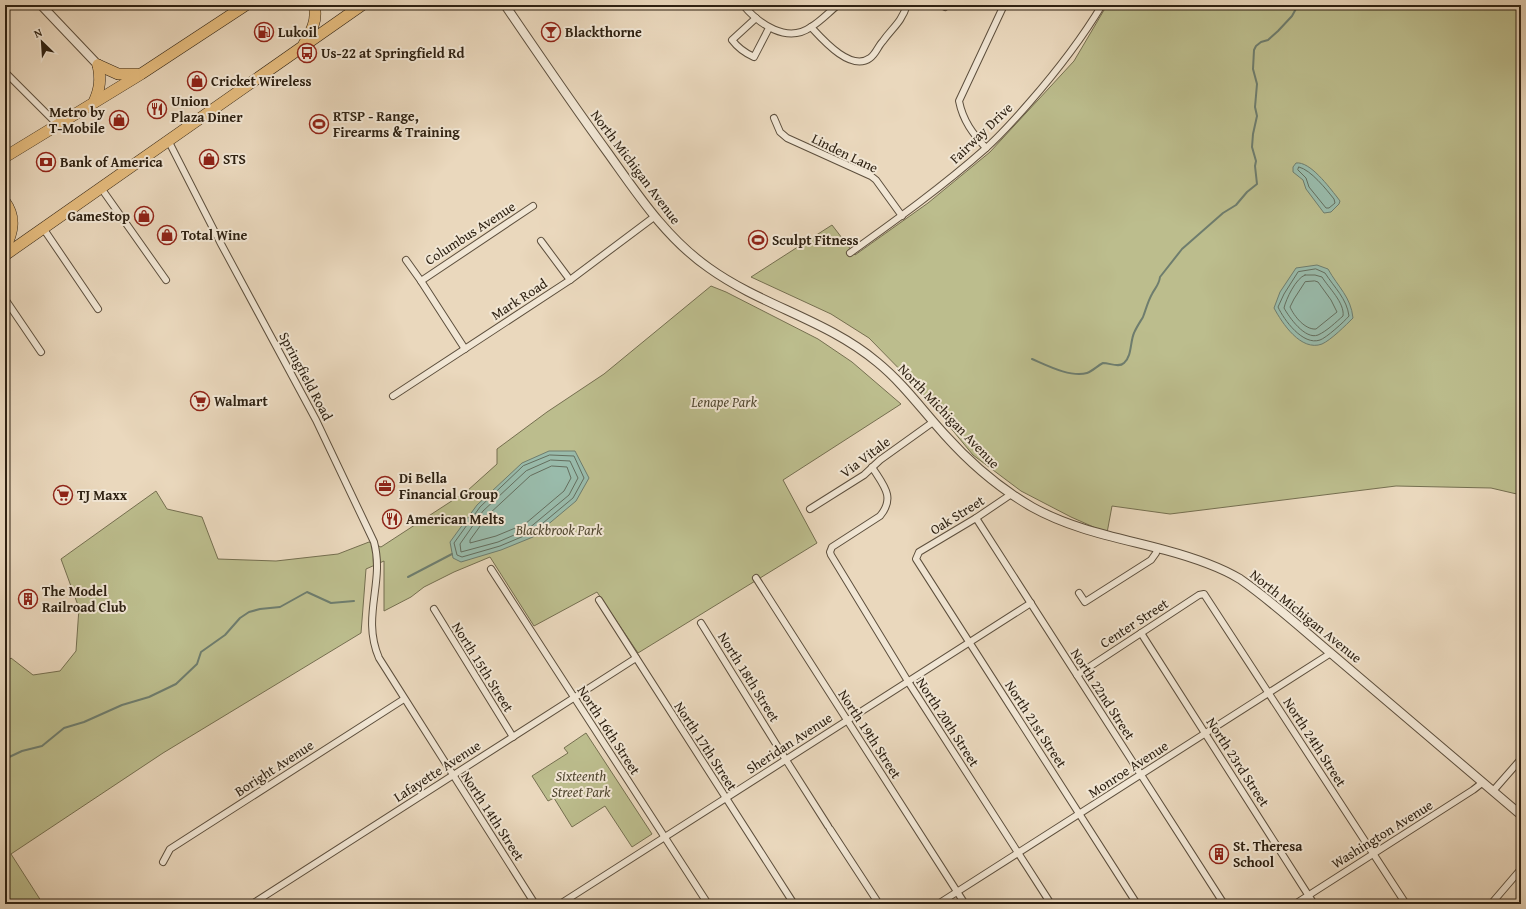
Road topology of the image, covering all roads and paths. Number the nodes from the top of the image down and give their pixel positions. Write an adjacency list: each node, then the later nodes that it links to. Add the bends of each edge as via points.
1 (41, 5): 15 (street)
2 (246, 5): 17 (highway)
3 (314, 5): 14 (highway, via 316,18)
4 (362, 5): 14 (highway)
5 (505, 5): 28 (street, North Michigan Avenue)
6 (743, 5): 11 (street)
7 (838, 5): 12 (street)
8 (907, 5): 12 (street, via 904,15 874,54 865,61 860,62 844,56 831,48)
9 (1004, 5): 22 (street, via 958,101 966,124)
10 (1102, 5): 22 (street, Fairway Drive, via 1060,67 1007,128)
11 (756, 18): 13 (street); 13 (street, via 732,40 746,53 754,57)
12 (811, 27): 13 (street, via 795,33)
13 (769, 28)
14 (304, 45): 21 (highway)
15 (98, 65): 17 (highway, via 118,74); 18 (highway, via 100,86)
16 (5, 72): 20 (street)
17 (141, 74): 18 (highway)
18 (94, 102): 20 (highway)
19 (774, 118): 27 (street, Linden Lane, via 780,132 787,138 871,176)
20 (58, 125): 23 (highway)
21 (168, 140): 24 (highway); 59 (street, Springfield Road, via 316,420 374,542 377,564 371,621)
22 (986, 148): 27 (street, Fairway Drive)
23 (5, 158)
24 (100, 188): 29 (highway); 35 (street)
25 (5, 202): 31 (highway, via 13,221 11,235)
26 (533, 206): 36 (street, Columbus Avenue)
27 (902, 216): 32 (street, Fairway Drive)
28 (654, 217): 37 (street, Mark Road); 43 (street, North Michigan Avenue, via 687,252 730,283 823,326 862,350 898,381)
29 (43, 228): 33 (highway); 39 (street)
30 (542, 241): 37 (street)
31 (5, 248)
32 (850, 253)
33 (5, 255)
34 (406, 260): 36 (street)
35 (166, 280)
36 (421, 280): 40 (street)
37 (570, 280): 40 (street, Mark Road)
38 (5, 299): 41 (street)
39 (98, 309)
40 (465, 349): 42 (street, Mark Road)
41 (41, 352)
42 (393, 396)
43 (933, 422): 44 (street, Via Vitale); 45 (street, North Michigan Avenue, via 972,463)
44 (872, 467): 46 (street, Via Vitale, via 864,475); 64 (street, North 20th Street, via 887,493 888,502 885,510 880,516 832,547 831,555)
45 (1010, 495): 47 (street, Oak Street); 48 (street, North Michigan Avenue, via 1068,524)
46 (810, 508)
47 (976, 518): 49 (street, Oak Street, via 919,552); 55 (street, North 22nd Street)
48 (1157, 548): 52 (street, via 1151,560 1085,602); 61 (street, North Michigan Avenue, via 1194,558 1238,578 1287,615)
49 (918, 556): 60 (street, North 21st Street, via 916,559)
50 (491, 569): 66 (street, North 16th Street)
51 (756, 578): 68 (street, North 19th Street)
52 (1079, 593)
53 (1204, 594): 58 (street, Center Street); 65 (street, North 24th Street)
54 (599, 600): 62 (street, North 17th Street)
55 (1030, 603): 60 (street, Sheridan Avenue); 63 (street, North 22nd Street)
56 (434, 609): 70 (street, North 15th Street)
57 (701, 623): 72 (street, North 18th Street)
58 (1141, 633): 63 (street, Center Street); 69 (street, North 23rd Street)
59 (372, 636): 67 (street, North 14th Street, via 382,664)
60 (969, 642): 64 (street, Sheridan Avenue); 78 (street, North 21st Street)
61 (1330, 653): 65 (street, Monroe Avenue); 75 (street, North Michigan Avenue)
62 (636, 658): 66 (street, Lafayette Avenue); 77 (street, North 17th Street)
63 (1077, 674): 73 (street, North 22nd Street)
64 (908, 681): 68 (street, Sheridan Avenue); 81 (street, North 20th Street)
65 (1269, 693): 69 (street, Monroe Avenue); 82 (street, North 24th Street)
66 (574, 697): 70 (street, Lafayette Avenue); 80 (street, North 16th Street)
67 (404, 699): 74 (street, North 14th Street); 83 (street, Boright Avenue, via 170,849)
68 (847, 720): 72 (street, Sheridan Avenue); 85 (street, North 19th Street)
69 (1205, 733): 73 (street, Monroe Avenue); 86 (street, North 23rd Street)
70 (513, 737): 74 (street, Lafayette Avenue)
71 (1521, 759): 76 (street)
72 (786, 760): 77 (street, Sheridan Avenue); 92 (street, North 18th Street)
73 (1141, 774): 78 (street, Monroe Avenue); 97 (street, North 22nd Street)
74 (452, 775): 87 (street, Lafayette Avenue); 88 (street, North 14th Street)
75 (1482, 783): 76 (street, North Michigan Avenue); 82 (street, Washington Avenue)
76 (1492, 791): 79 (street, North Michigan Avenue)
77 (726, 798): 80 (street, Sheridan Avenue); 91 (street, North 17th Street)
78 (1079, 814): 81 (street, Monroe Avenue); 96 (street, North 21st Street)
79 (1521, 815)
80 (664, 837): 89 (street, Sheridan Avenue); 90 (street, North 16th Street)
81 (1018, 853): 85 (street, Monroe Avenue); 95 (street, North 20th Street)
82 (1373, 854): 86 (street, Washington Avenue); 100 (street, North 24th Street)
83 (163, 862)
84 (1521, 869): 101 (street)
85 (957, 892): 93 (street, Monroe Avenue); 94 (street, North 19th Street)
86 (1308, 895): 98 (street, Washington Avenue); 99 (street, North 23rd Street)
87 (252, 904)
88 (535, 904)
89 (560, 904)
90 (708, 904)
91 (794, 904)
92 (879, 904)
93 (938, 904)
94 (965, 904)
95 (1051, 904)
96 (1137, 904)
97 (1224, 904)
98 (1295, 904)
99 (1314, 904)
100 (1406, 904)
101 (1491, 904)

